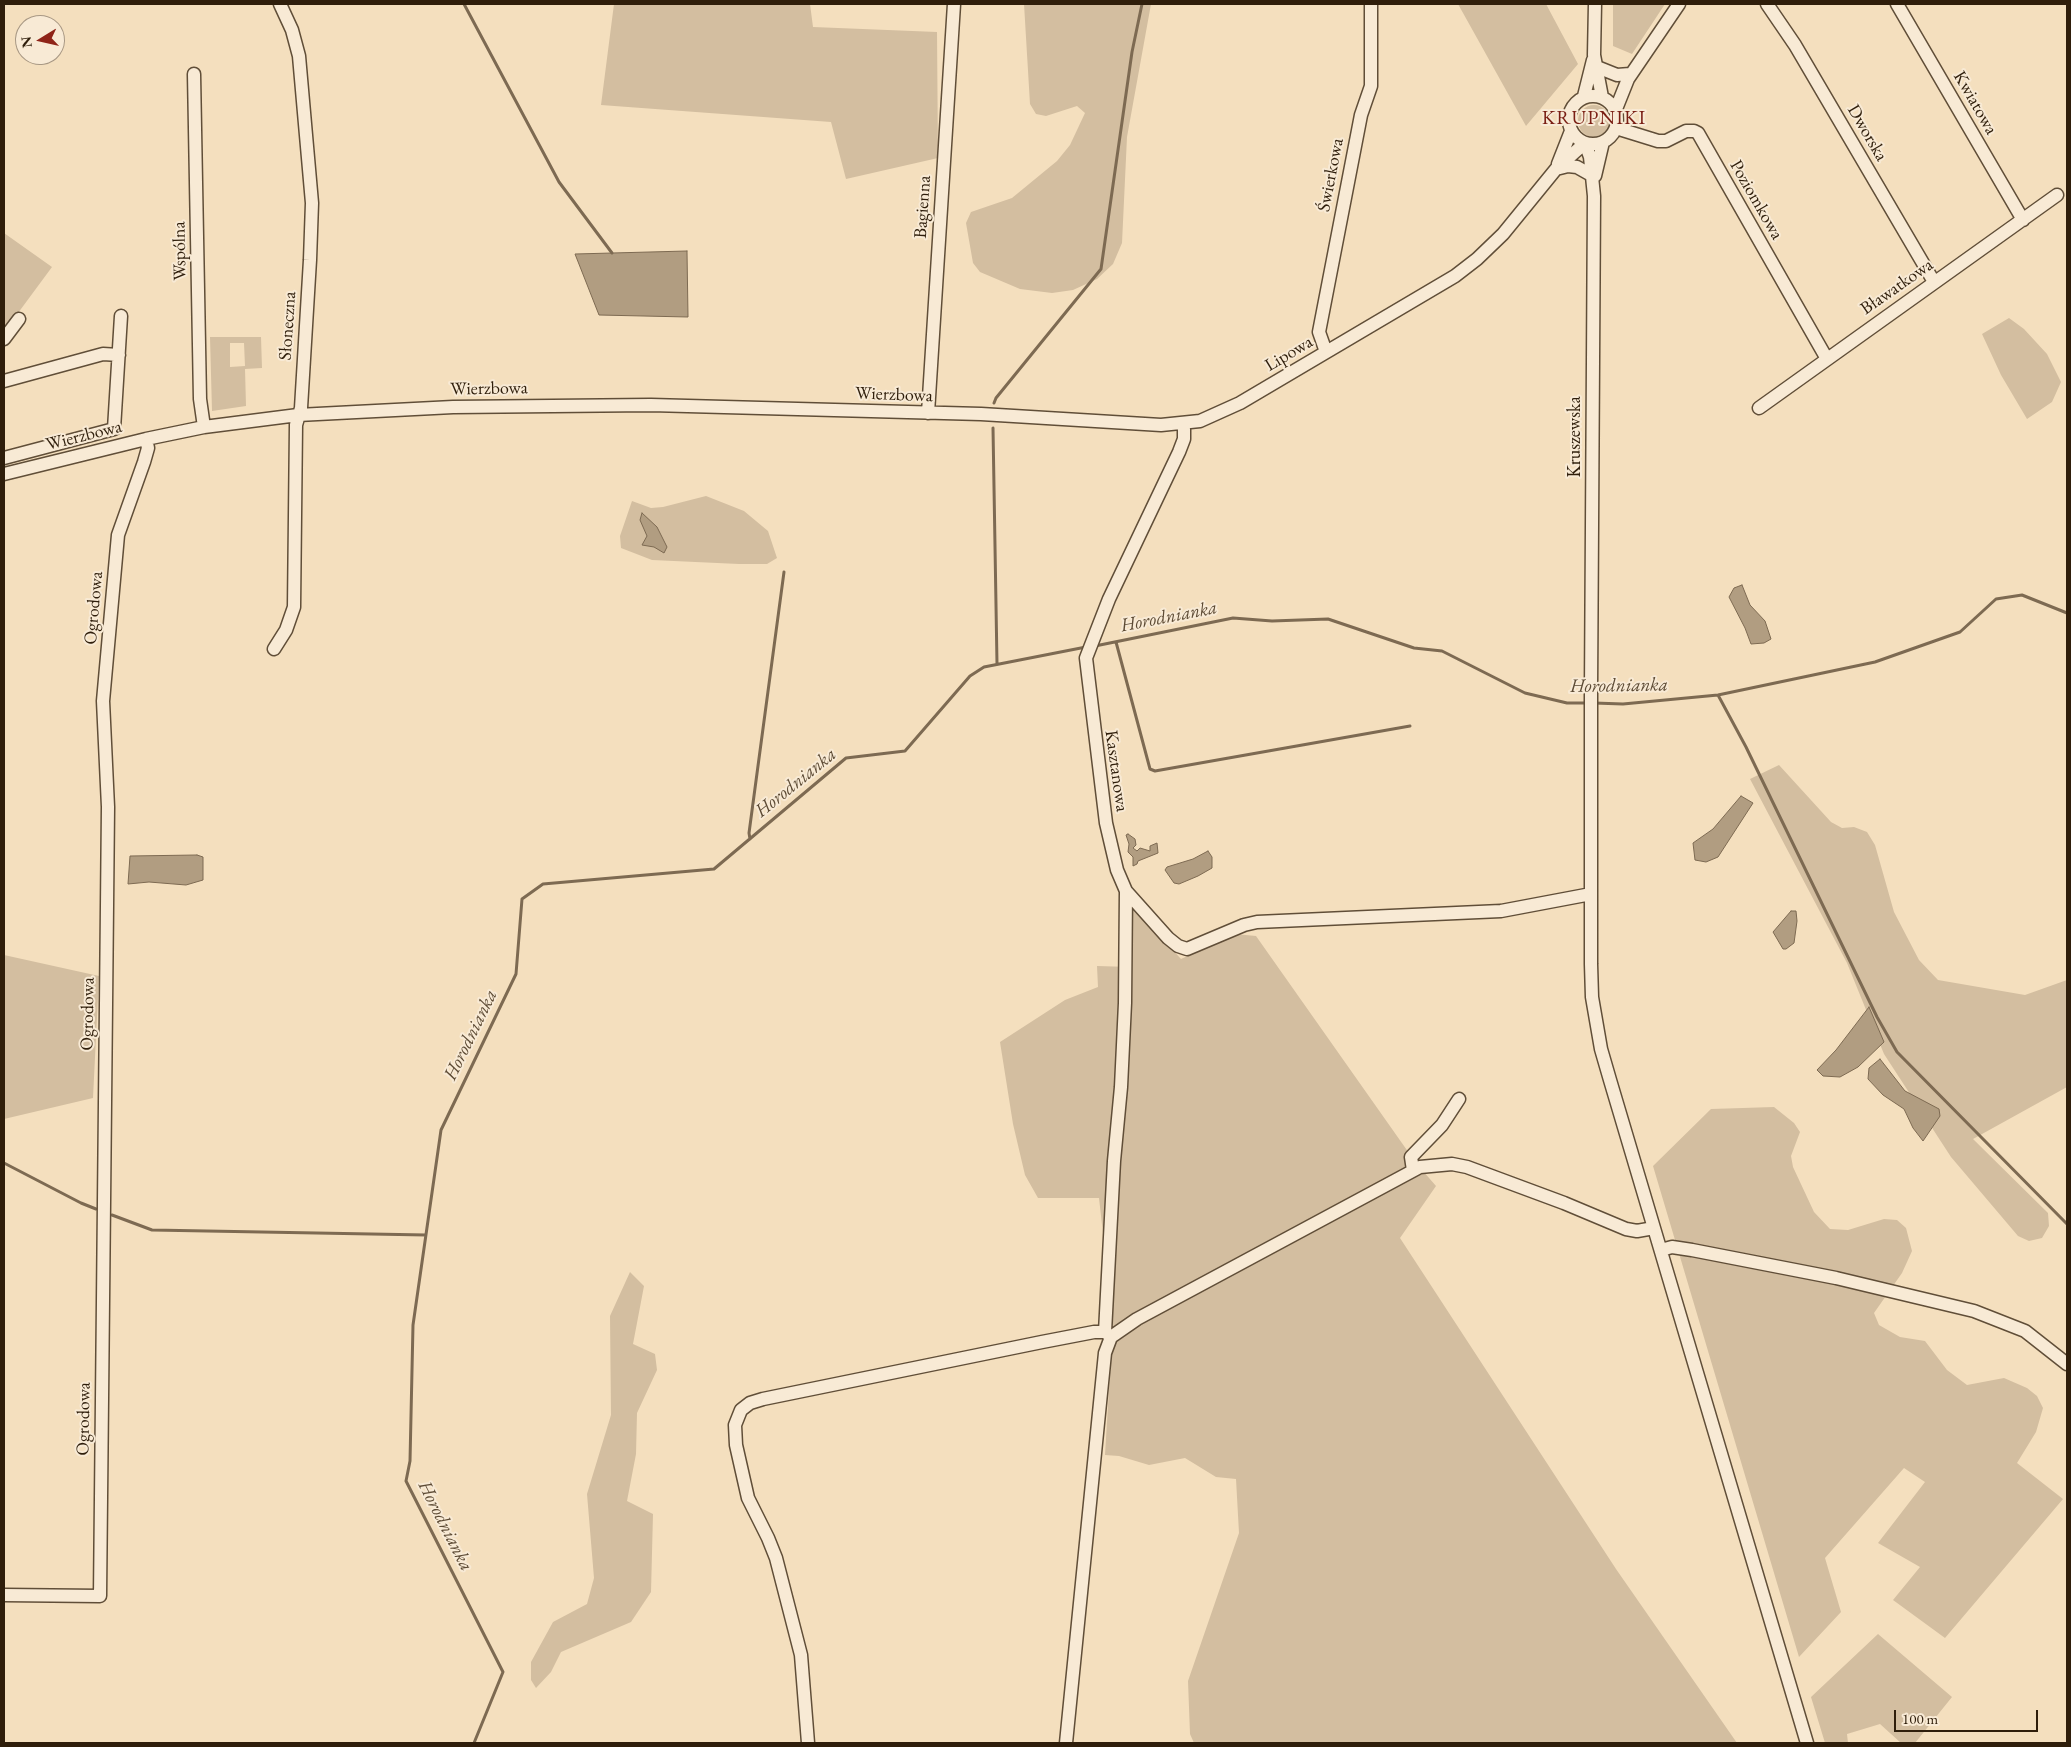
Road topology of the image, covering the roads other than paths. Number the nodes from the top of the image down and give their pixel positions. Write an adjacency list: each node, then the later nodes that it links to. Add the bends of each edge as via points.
1 (280, 4): 33 (street, Słoneczna, via 299,56 312,203)
2 (954, 4): 31 (street, Bagienna)
3 (1371, 4): 26 (street, Świerkowa, via 1371,86 1360,124 1319,332)
4 (1595, 4): 8 (street)
5 (1679, 4): 10 (street)
6 (1767, 4): 22 (street, Dworska, via 1795,45)
7 (1897, 4): 21 (street, Kwiatowa)
8 (1595, 61): 10 (street, via 1617,75); 11 (street); 12 (street)
9 (194, 74): 35 (street, Wspólna, via 200,399)
10 (1629, 76): 12 (street); 13 (street)
11 (1584, 96): 12 (street); 15 (street, via 1571,108 1568,121)
12 (1602, 97): 13 (street)
13 (1616, 109): 14 (street)
14 (1616, 128): 16 (street); 28 (street, Poziomkowa, via 1658,142 1686,131 1698,133)
15 (1571, 131): 17 (street); 18 (street, Lipowa)
16 (1603, 142): 17 (street); 19 (street, Kruszewska)
17 (1586, 143): 18 (street, Lipowa); 19 (street, Kruszewska)
18 (1556, 169): 19 (street, via 1577,167); 26 (street, Lipowa, via 1503,234 1477,259 1434,289)
19 (1593, 180): 43 (street, Kruszewska)
20 (2056, 195): 21 (street, Bławatkowa)
21 (2022, 220): 22 (street, Bławatkowa)
22 (1934, 282): 28 (street, Bławatkowa)
23 (121, 316): 27 (street)
24 (18, 319): 25 (street)
25 (4, 339)
26 (1326, 352): 34 (street, Lipowa, via 1240,403 1200,421)
27 (118, 355): 29 (street, via 103,354); 36 (street)
28 (1827, 359): 30 (street, Bławatkowa)
29 (4, 381)
30 (1758, 408)
31 (928, 413): 32 (street, Wierzbowa); 33 (street, Wierzbowa, via 651,405 520,406)
32 (980, 414): 34 (street, Lipowa)
33 (298, 416): 35 (street, Wierzbowa); 41 (street, Słoneczna, via 294,607 286,630)
34 (1184, 424): 42 (street, Kasztanowa, via 1184,439 1179,452 1088,648 1093,726 1106,823 1117,870)
35 (204, 427): 37 (street, Wierzbowa)
36 (114, 429): 38 (street); 39 (street)
37 (146, 439): 38 (street, Wierzbowa); 50 (street, Ogrodowa, via 148,448 144,462 118,534 103,701 108,807 100,1596)
38 (118, 445): 40 (street, Wierzbowa)
39 (4, 458)
40 (4, 474)
41 (274, 649)
42 (1126, 891): 43 (street, via 1168,938 1186,949 1256,922 1501,911); 48 (street, via 1125,1003 1114,1161)
43 (1590, 894): 46 (street, Kruszewska, via 1592,998 1601,1049)
44 (1459, 1099): 45 (street, via 1442,1125 1411,1157)
45 (1413, 1170): 46 (street, via 1452,1164 1467,1167 1626,1229); 48 (street)
46 (1654, 1228): 47 (street, Kruszewska)
47 (1661, 1250): 49 (street, via 1672,1247 1692,1250 1836,1278 1974,1311 2025,1331); 53 (street, Kruszewska)
48 (1108, 1334): 51 (street, via 1042,1342 764,1399 740,1410 735,1425 736,1445 748,1498 776,1558 801,1655); 52 (street)
49 (2067, 1364)
50 (4, 1596)
51 (808, 1743)
52 (1066, 1743)
53 (1807, 1743)

